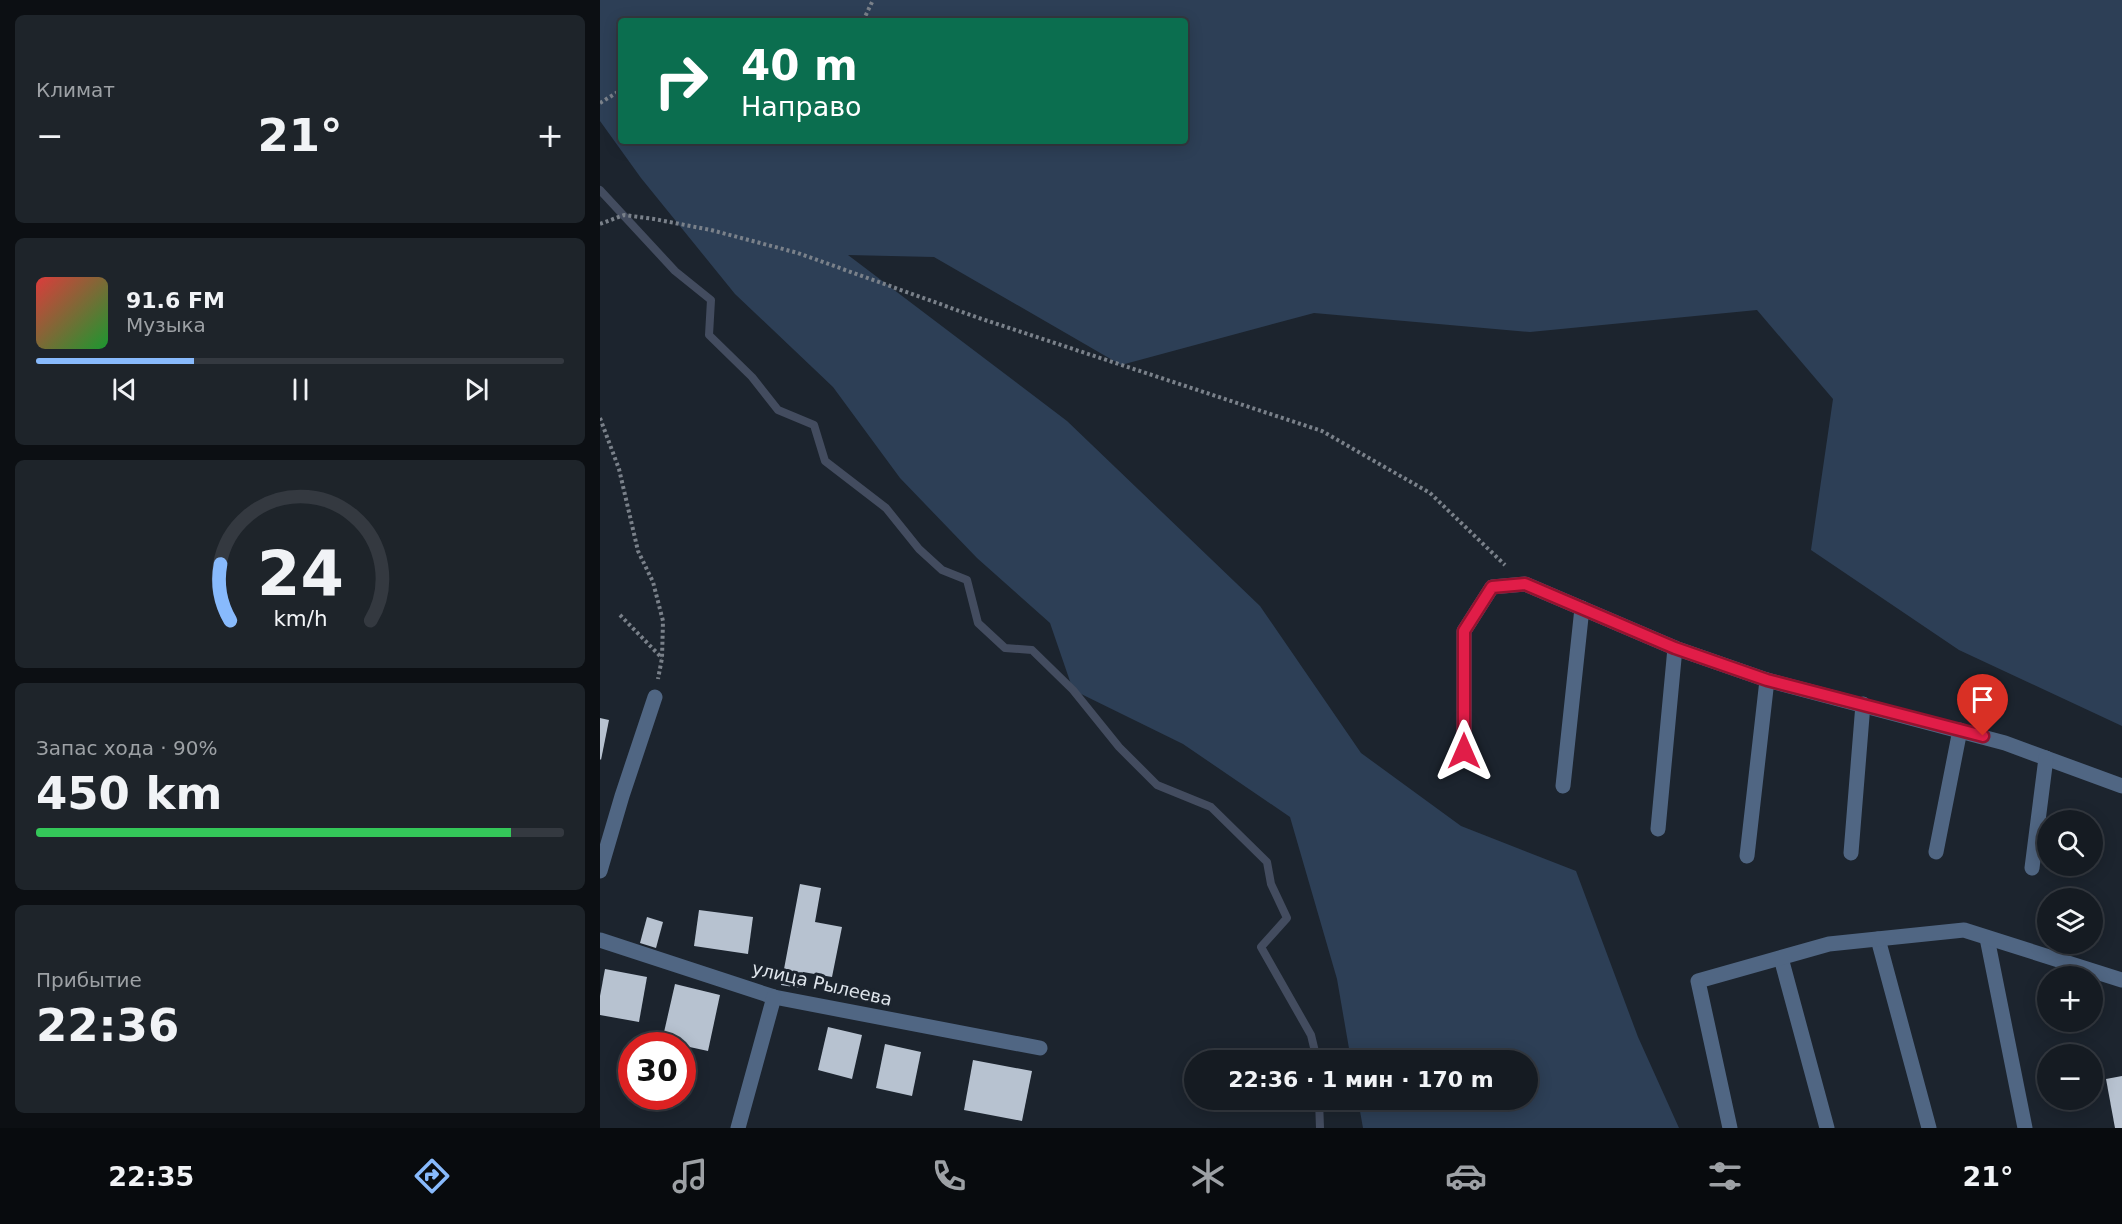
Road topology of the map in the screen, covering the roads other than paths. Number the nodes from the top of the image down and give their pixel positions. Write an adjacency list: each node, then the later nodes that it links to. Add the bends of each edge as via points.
1 (1582, 608): 2 (street); 7 (street, via 1525,584 1492,587 1464,631); 9 (street)
2 (1675, 648): 3 (street); 11 (street)
3 (1767, 680): 5 (street); 14 (street)
4 (655, 697): 16 (street)
5 (1863, 704): 6 (street); 13 (street)
6 (1960, 730): 8 (street); 12 (street)
7 (1464, 751)
8 (2046, 758): 10 (street); 15 (street)
9 (1563, 786)
10 (2122, 786)
11 (1658, 830)
12 (1936, 852)
13 (1851, 853)
14 (1747, 856)
15 (2032, 868)
16 (600, 871)
17 (1987, 938): 18 (street, via 1964,930); 21 (street); 28 (street)
18 (1878, 939): 20 (street, via 1829,944); 27 (street)
19 (600, 940): 22 (street, улица Рылеева)
20 (1781, 958): 25 (street, via 1698,981); 26 (street)
21 (2122, 980)
22 (774, 997): 23 (street, улица Рылеева); 24 (street)
23 (1040, 1048)
24 (738, 1128)
25 (1730, 1128)
26 (1827, 1128)
27 (1929, 1128)
28 (2025, 1128)

